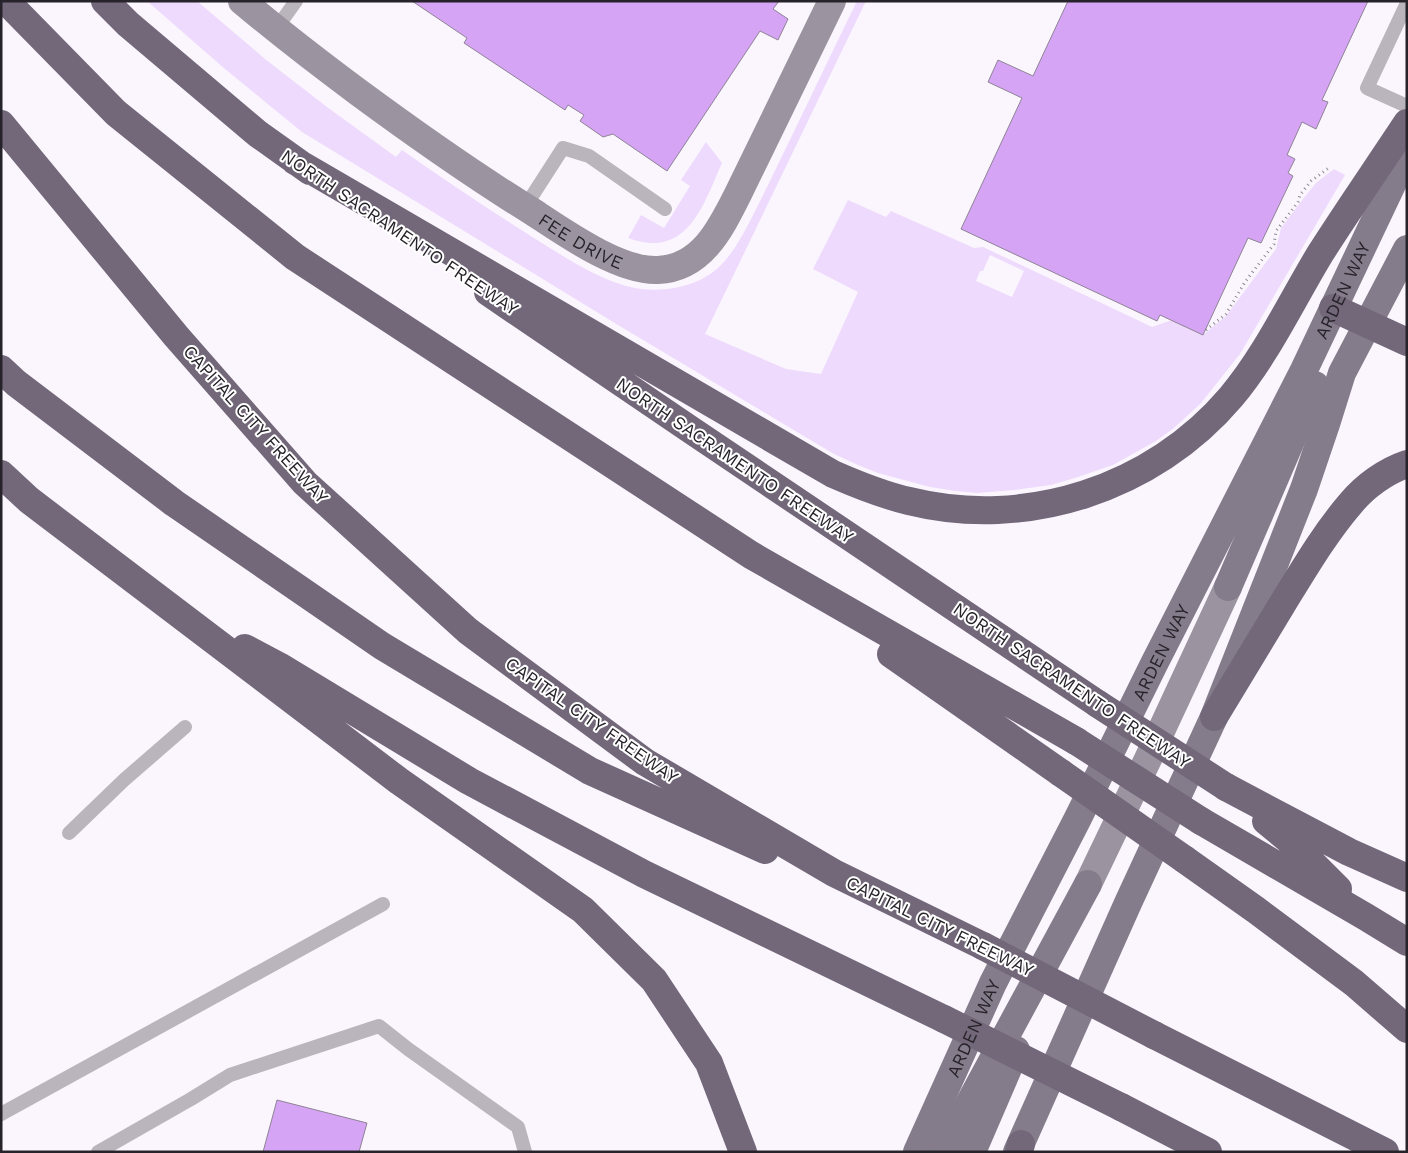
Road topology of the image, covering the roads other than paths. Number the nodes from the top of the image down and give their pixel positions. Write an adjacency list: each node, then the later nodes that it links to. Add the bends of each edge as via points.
1 (6, 1): 23 (highway, via 116,113 294,257)
2 (105, 1): 12 (highway, NORTH SACRAMENTO FREEWAY, via 258,134)
3 (242, 1): 7 (street, FEE DRIVE)
4 (296, 1): 7 (lane)
5 (832, 1): 13 (street, FEE DRIVE, via 727,216 704,250 691,261 658,270 623,264)
6 (1407, 3): 8 (lane, via 1367,88)
7 (276, 29): 13 (street, FEE DRIVE, via 435,149)
8 (1407, 106)
9 (1407, 123): 12 (highway, via 1320,254 1251,371 1204,426 1174,451 1118,482 1039,507 989,511 909,501 833,474)
10 (1, 124): 32 (highway, CAPITAL CITY FREEWAY, via 176,336 305,482 468,631 645,762 834,873)
11 (1407, 154): 16 (main road, ARDEN WAY)
12 (295, 161): 28 (highway, NORTH SACRAMENTO FREEWAY, bridge, via 690,430)
13 (525, 208): 14 (lane, via 563,148 589,156)
14 (665, 209)
15 (1407, 249): 17 (main road, ARDEN WAY)
16 (1333, 308): 17 (highway); 24 (main road, via 1319,374); 42 (main road, ARDEN WAY, via 993,983)
17 (1366, 324): 18 (highway); 20 (main road, ARDEN WAY)
18 (1407, 342)
19 (1, 369): 32 (highway, via 174,503 382,646 515,726 590,771 770,852)
20 (1342, 374): 24 (main road, via 1261,532); 26 (main road, ARDEN WAY, via 1304,489)
21 (1407, 464): 26 (highway, via 1374,481 1352,501 1296,582)
22 (1, 474): 25 (highway, via 29,500)
23 (751, 555): 34 (highway, bridge, via 1076,741 1201,821); 36 (highway, bridge, via 1256,910 1354,983)
24 (1228, 587): 31 (street)
25 (175, 612): 41 (highway, via 399,781 583,910 654,980 709,1063); 45 (highway, bridge, via 279,666 469,781 635,869)
26 (1214, 717): 38 (main road, ARDEN WAY)
27 (185, 727): 29 (lane)
28 (1226, 787): 30 (highway, via 1349,852); 34 (highway, NORTH SACRAMENTO FREEWAY, via 1289,840)
29 (69, 833)
30 (1407, 878)
31 (1088, 884): 43 (main road); 44 (main road)
32 (874, 893): 46 (highway, CAPITAL CITY FREEWAY, bridge)
33 (383, 904): 37 (lane)
34 (1366, 917): 35 (highway)
35 (1407, 942)
36 (1407, 1029)
37 (1, 1114)
38 (1019, 1149)
39 (98, 1152): 40 (lane, via 230,1075 380,1026 518,1127)
40 (524, 1152)
41 (743, 1152)
42 (917, 1152)
43 (943, 1152)
44 (972, 1152)
45 (1208, 1152)
46 (1384, 1152)

